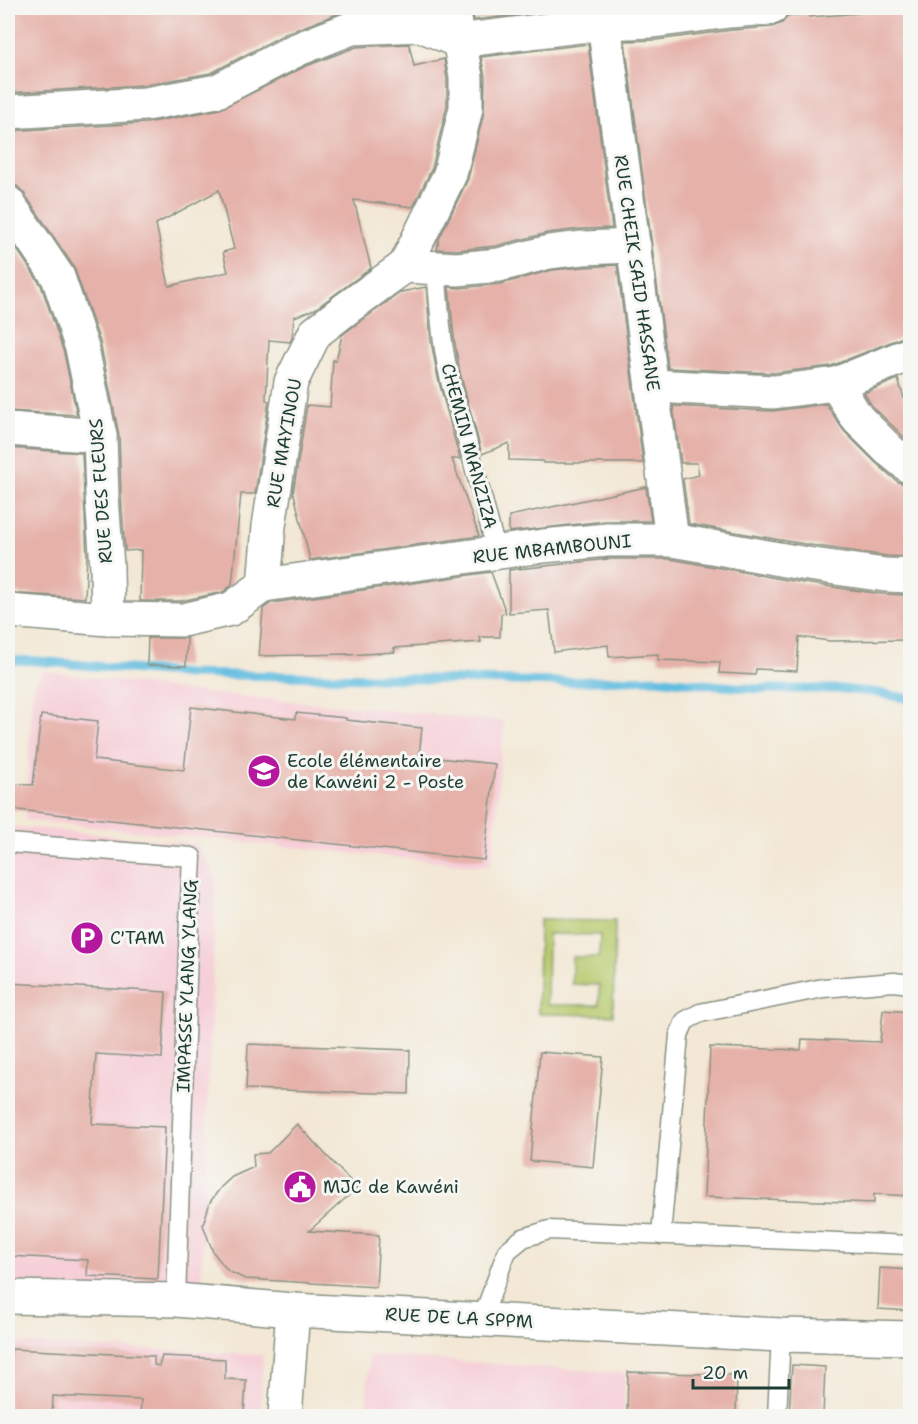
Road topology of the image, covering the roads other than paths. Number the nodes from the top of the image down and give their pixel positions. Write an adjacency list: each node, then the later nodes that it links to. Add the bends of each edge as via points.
1 (453, 8): 4 (street, RUE MAYINOU)
2 (771, 8): 3 (street, via 654,21)
3 (601, 15): 4 (street); 7 (street, RUE CHEIK SAID HASSANE)
4 (458, 40): 5 (street, via 421,25 352,28 217,91 146,104); 8 (street, RUE MAYINOU, via 466,77 466,108)
5 (8, 112)
6 (8, 203): 13 (street, RUE DES FLEURS, via 58,277 82,348)
7 (634, 246): 8 (street, via 549,252 499,265); 11 (street, RUE CHEIK SAID HASSANE)
8 (420, 267): 16 (lane, CHEMIN MANZIZA, via 442,332 451,390); 18 (street, RUE MAYINOU, via 347,308 315,333 291,382)
9 (910, 354): 10 (street)
10 (836, 384): 11 (street, via 774,392); 14 (street, via 857,418)
11 (652, 386): 15 (street, RUE CHEIK SAID HASSANE)
12 (8, 429): 13 (street)
13 (100, 436): 20 (street, RUE DES FLEURS)
14 (910, 467)
15 (672, 540): 16 (street, RUE MBAMBOUNI, via 607,540); 17 (street, RUE MBAMBOUNI, via 829,567)
16 (497, 553): 18 (street, RUE MBAMBOUNI)
17 (910, 576)
18 (264, 585): 20 (street, via 231,609 183,620)
19 (8, 611): 20 (street)
20 (108, 619)
21 (8, 843): 26 (lane, IMPASSE YLANG YLANG, via 192,857)
22 (910, 984): 23 (lane, via 824,988 700,1013 685,1021 679,1035)
23 (661, 1235): 24 (lane); 28 (lane, via 549,1230 523,1238 507,1251)
24 (910, 1245)
25 (8, 1297): 26 (street, RUE DE LA SPPM)
26 (176, 1300): 27 (street, RUE DE LA SPPM)
27 (293, 1310): 28 (street, RUE DE LA SPPM); 31 (street)
28 (482, 1319): 29 (street, RUE DE LA SPPM)
29 (781, 1335): 30 (street, RUE DE LA SPPM); 32 (lane)
30 (910, 1338)
31 (285, 1416)
32 (777, 1416)

